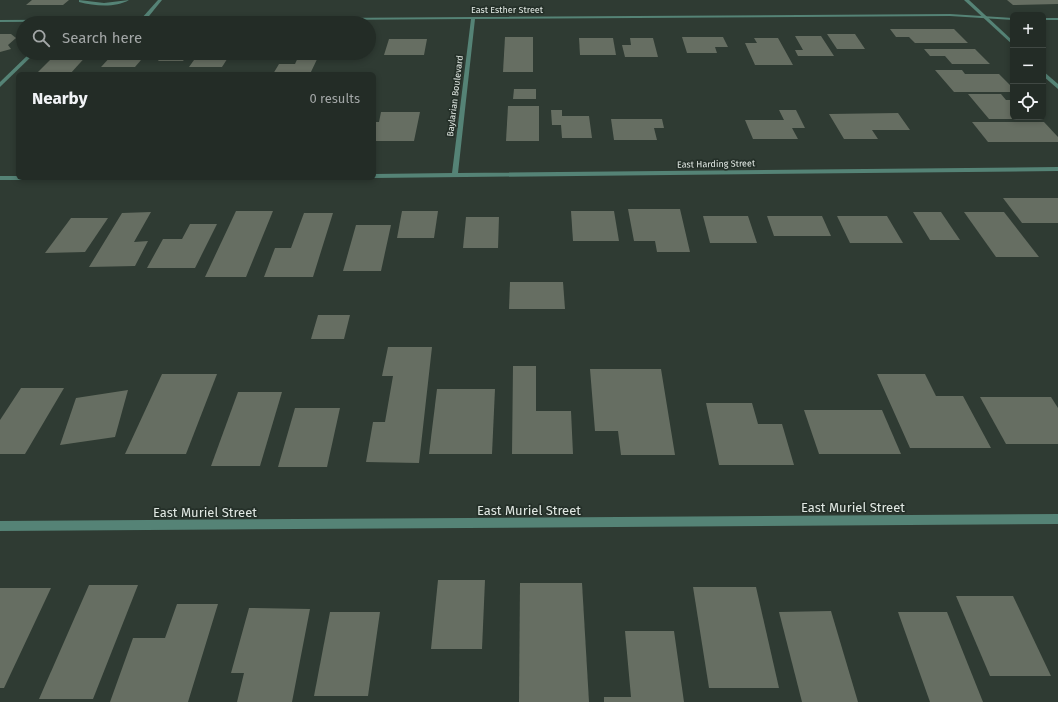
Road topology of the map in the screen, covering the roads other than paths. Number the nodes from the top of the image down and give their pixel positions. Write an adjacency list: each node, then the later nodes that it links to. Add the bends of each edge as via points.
1 (81, 0): 2 (street, via 87,3 119,3)
2 (127, 0)
3 (160, 0): 5 (street)
4 (966, 0): 6 (street)
5 (146, 16)
6 (984, 17): 7 (street, East Esther Street, via 942,15); 9 (street, East Esther Street); 14 (street)
7 (473, 18): 8 (street, East Esther Street); 20 (street, Baylarian Boulevard)
8 (376, 19)
9 (1010, 19)
10 (1046, 19): 11 (street)
11 (1058, 19)
12 (0, 21): 13 (street, East Esther Street)
13 (16, 21)
14 (1010, 41)
15 (26, 60): 17 (street)
16 (1046, 76): 18 (street)
17 (0, 84)
18 (1058, 87)
19 (1058, 169): 20 (street, East Harding Street)
20 (455, 175): 21 (street, East Harding Street)
21 (376, 176)
22 (0, 178): 23 (street)
23 (16, 178)
24 (1058, 519): 25 (street, East Muriel Street)
25 (0, 526)

